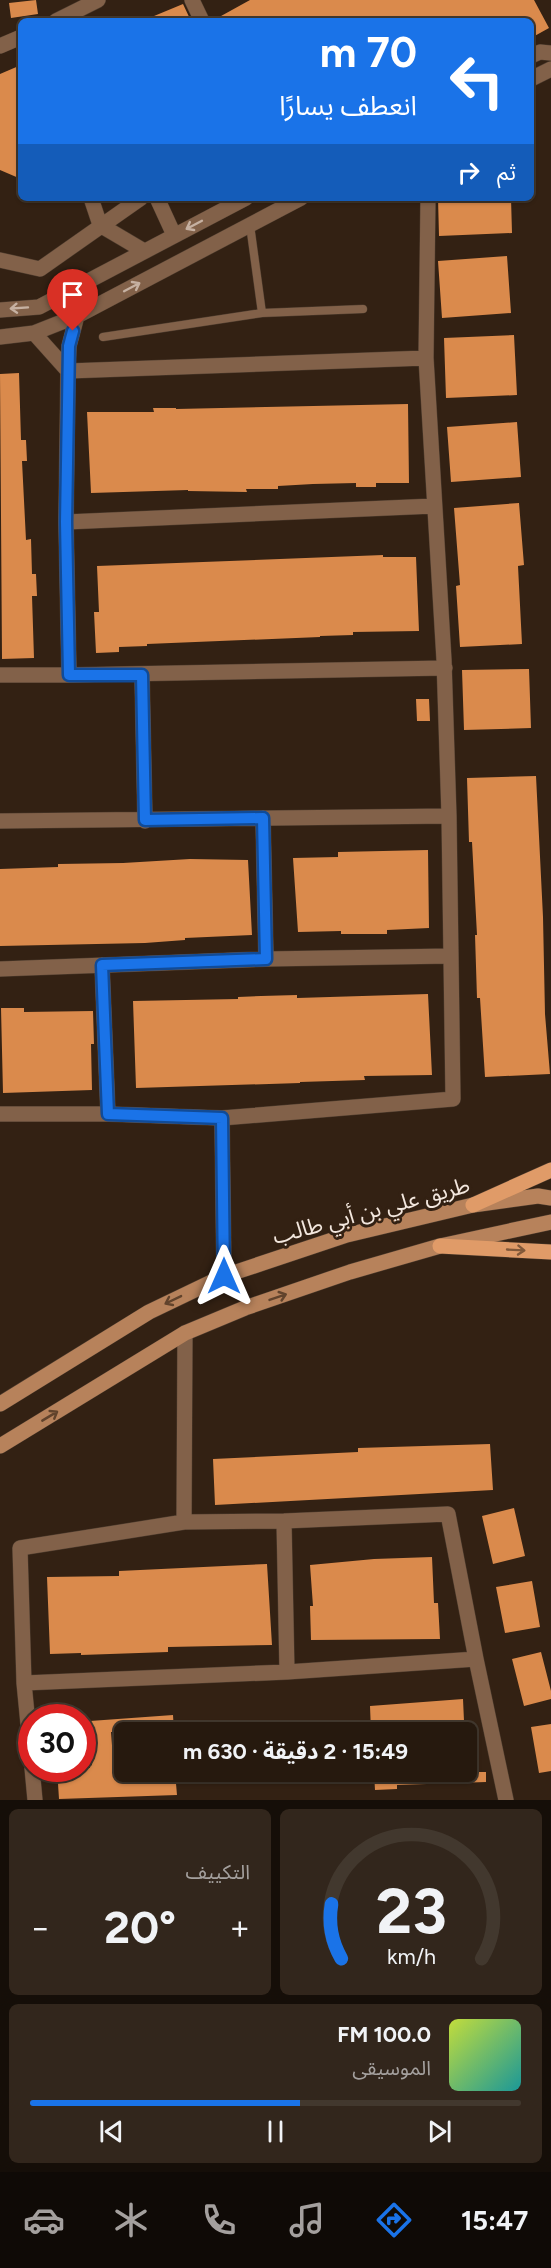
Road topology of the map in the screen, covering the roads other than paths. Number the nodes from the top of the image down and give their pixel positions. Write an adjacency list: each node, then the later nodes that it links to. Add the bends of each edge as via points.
1 (98, 0): 3 (street)
2 (192, 0): 5 (street)
3 (77, 11): 4 (street)
4 (62, 18)
5 (201, 18)
6 (18, 38): 7 (street)
7 (0, 46)
8 (551, 53): 9 (street)
9 (534, 55)
10 (551, 69): 11 (street)
11 (534, 78)
12 (92, 201): 18 (street)
13 (136, 201): 18 (street)
14 (159, 201): 20 (street)
15 (240, 201): 20 (street, one-way to 20)
16 (295, 201): 19 (street)
17 (429, 201): 30 (street)
18 (100, 225): 21 (street); 22 (street, via 40,269)
19 (250, 225): 25 (lane); 26 (street, one-way to 19)
20 (174, 235): 21 (street)
21 (144, 251): 24 (street, one-way to 24, via 39,307)
22 (0, 260)
23 (363, 309): 25 (lane)
24 (0, 310)
25 (262, 313): 29 (lane)
26 (77, 316): 27 (street); 31 (street, via 69,346)
27 (34, 333): 28 (street); 31 (street)
28 (0, 337)
29 (103, 337)
30 (426, 358): 31 (street); 32 (street)
31 (68, 371): 33 (street)
32 (434, 506): 33 (street); 34 (street)
33 (66, 522): 36 (street)
34 (445, 668): 37 (street); 38 (street)
35 (0, 675): 36 (street)
36 (69, 675): 37 (street)
37 (142, 675): 40 (street)
38 (449, 816): 39 (street); 42 (street)
39 (263, 818): 40 (street); 43 (street)
40 (145, 820): 41 (street)
41 (0, 821)
42 (452, 956): 43 (street); 48 (street, via 453,1099)
43 (266, 959): 44 (street)
44 (102, 965): 45 (street); 47 (street)
45 (0, 969)
46 (0, 1114): 47 (street)
47 (108, 1114): 48 (street)
48 (222, 1118): 57 (street)
49 (551, 1170): 51 (main road)
50 (547, 1196): 51 (main road, طريق علي بن أبي طالب)
51 (473, 1205): 57 (main road, طريق علي بن أبي طالب, via 347,1235)
52 (551, 1222): 54 (main road)
53 (551, 1228): 54 (main road)
54 (524, 1229): 55 (main road)
55 (440, 1246): 56 (main road, one-way to 56); 58 (main road, one-way to 55, via 350,1272)
56 (551, 1252)
57 (224, 1276): 59 (main road, طريق علي بن أبي طالب, one-way to 59, via 149,1312)
58 (185, 1333): 60 (main road, one-way to 58); 62 (street)
59 (0, 1404)
60 (0, 1446)
61 (284, 1521): 62 (street); 63 (street, via 448,1514); 64 (street)
62 (184, 1522): 65 (street, via 20,1548)
63 (476, 1659): 64 (street); 69 (street)
64 (287, 1672): 65 (street)
65 (24, 1683): 66 (street)
66 (26, 1704)
67 (33, 1782): 68 (street)
68 (34, 1800)
69 (506, 1800)

